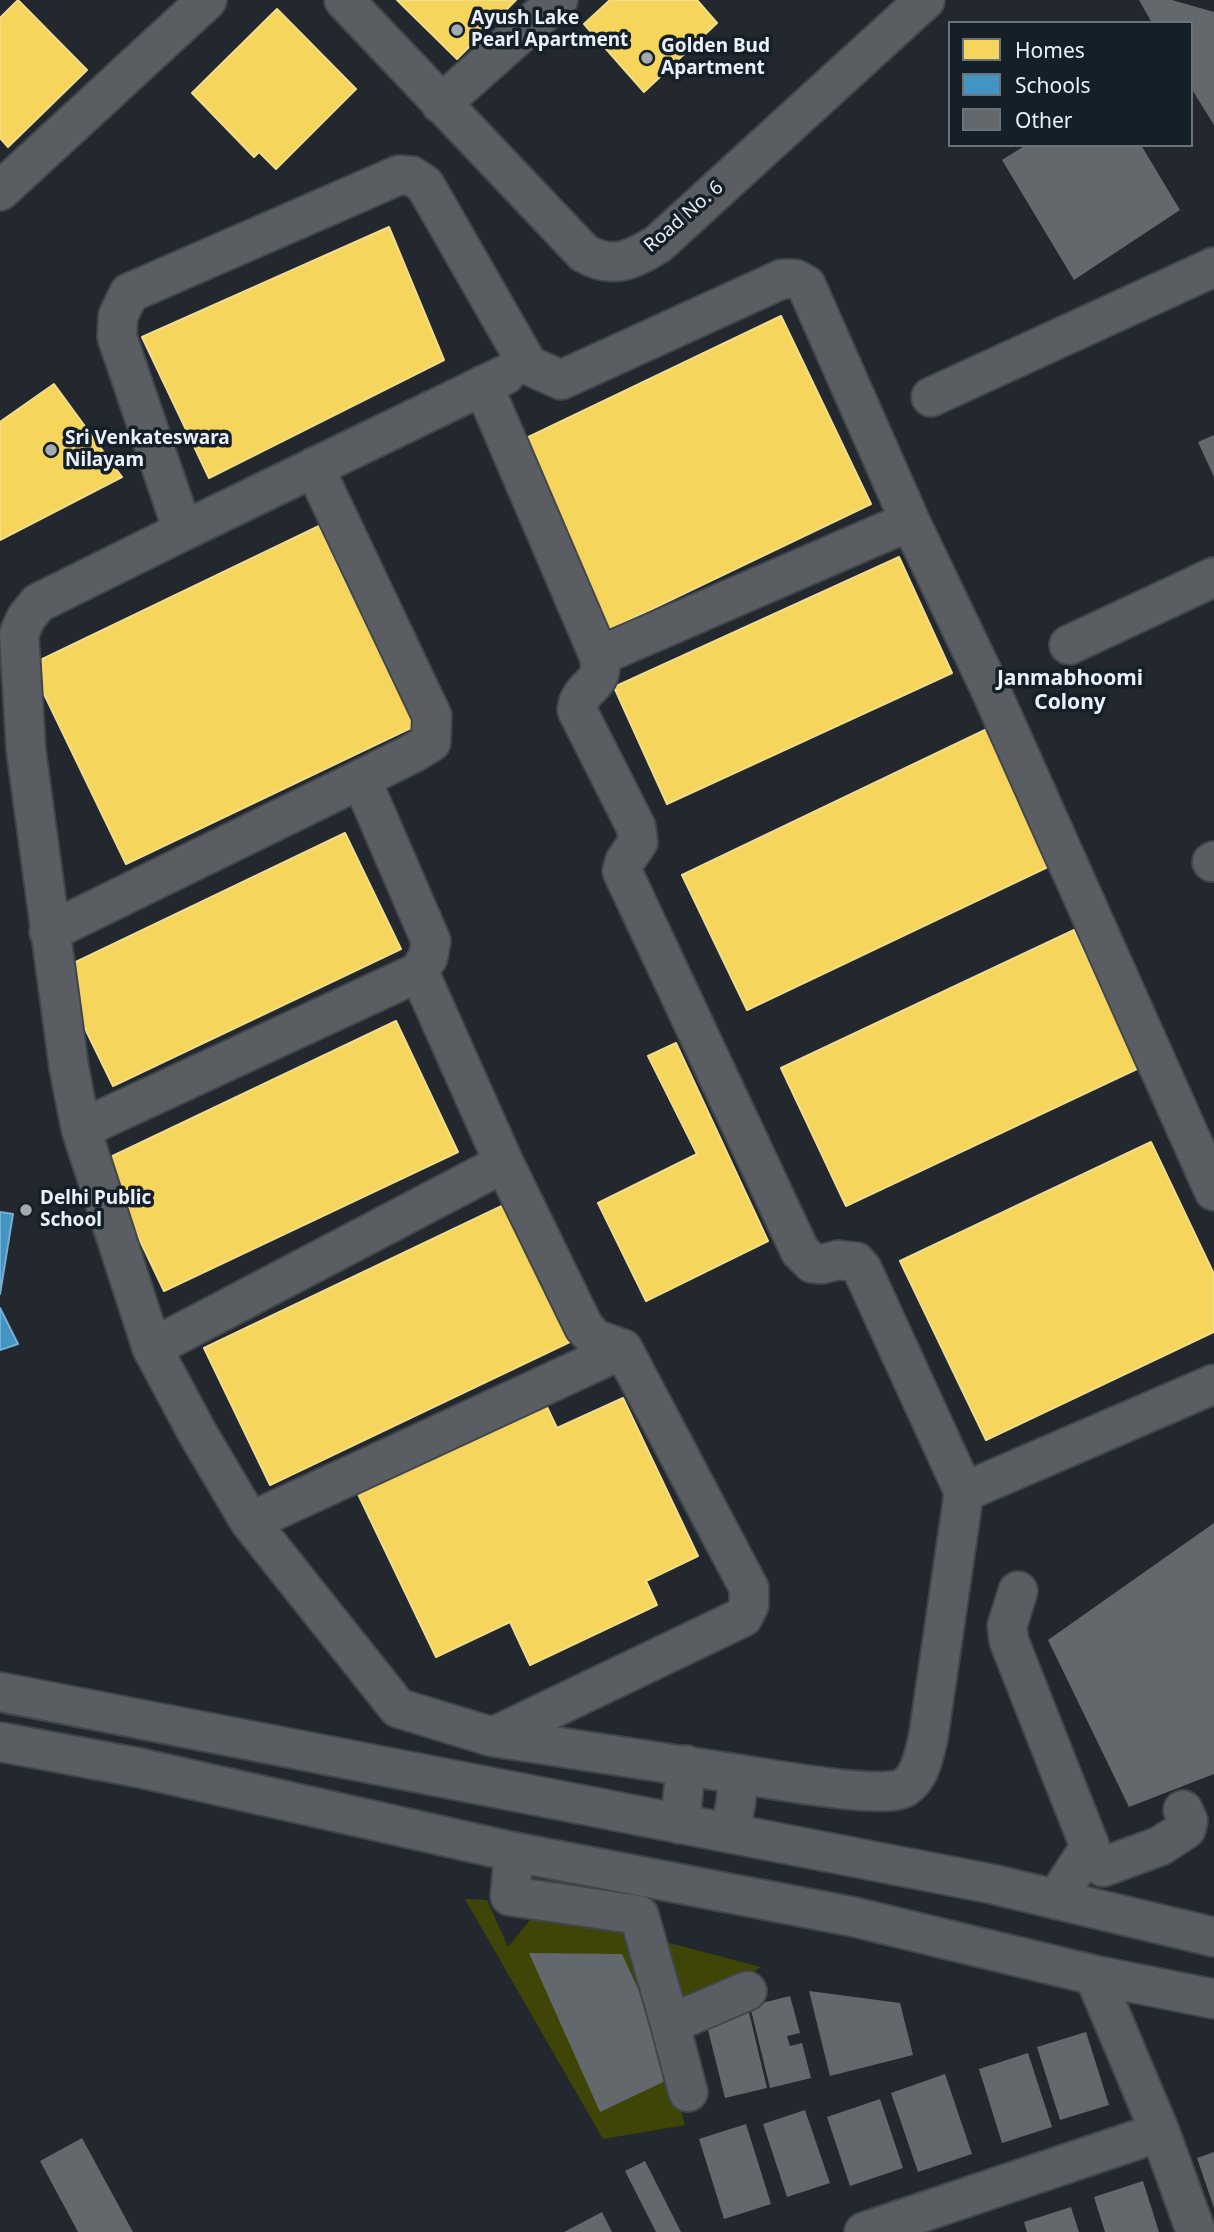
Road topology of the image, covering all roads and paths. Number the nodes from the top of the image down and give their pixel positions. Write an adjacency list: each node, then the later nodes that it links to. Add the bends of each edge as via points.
1 (207, 0): 6 (street)
2 (344, 0): 5 (street, Road No. 6)
3 (558, 0): 5 (street)
4 (925, 0): 5 (street, Road No. 6, via 658,244 619,263 598,261 584,253)
5 (441, 104)
6 (0, 191)
7 (1214, 267): 10 (street)
8 (528, 365): 9 (street); 12 (street, via 561,380 782,279 795,279 806,285); 13 (street, via 425,185 412,176 399,175 129,293 118,316 117,337)
9 (483, 385): 11 (street); 16 (street)
10 (931, 397)
11 (314, 467): 13 (street); 17 (street, via 432,716 431,742)
12 (910, 521): 16 (street); 22 (street, via 988,681)
13 (183, 531): 18 (street, via 37,603 19,634 26,750)
14 (1214, 577): 15 (street)
15 (1069, 645)
16 (599, 656): 26 (street, via 602,669 581,696 577,710 636,827 638,842 622,871 800,1251 812,1263 847,1260 862,1269)
17 (361, 779): 18 (street); 19 (street, via 431,941)
18 (49, 932): 20 (street)
19 (419, 972): 20 (street); 21 (street)
20 (81, 1129): 23 (street)
21 (504, 1163): 23 (street); 24 (street, via 584,1327 595,1339)
22 (1214, 1191)
23 (152, 1348): 27 (street)
24 (623, 1349): 27 (street); 30 (street, via 748,1588 749,1605 743,1617)
25 (1214, 1384): 26 (street)
26 (964, 1492): 33 (street, via 928,1739 917,1776 903,1790 877,1793)
27 (250, 1522): 30 (street, via 398,1708)
28 (1018, 1591): 38 (street, via 1007,1626 1009,1642)
29 (0, 1692): 35 (street)
30 (493, 1737): 32 (street)
31 (0, 1742): 37 (street, via 139,1768)
32 (686, 1765): 33 (street); 35 (street)
33 (738, 1774): 36 (street)
34 (1183, 1810): 38 (street, via 1186,1829 1170,1842)
35 (680, 1824): 36 (street)
36 (730, 1833): 39 (street)
37 (514, 1852): 42 (street, via 854,1917); 45 (street, via 510,1896 639,1915)
38 (1097, 1857): 39 (street); 40 (street, via 1110,1883)
39 (1056, 1899): 40 (street)
40 (1102, 1910): 41 (street)
41 (1214, 1937)
42 (1094, 1975): 44 (street); 47 (street)
43 (747, 1991): 45 (street)
44 (1214, 1999)
45 (670, 2024): 46 (street)
46 (688, 2092)
47 (1160, 2132): 48 (street); 49 (street)
48 (864, 2232)
49 (1196, 2232)

